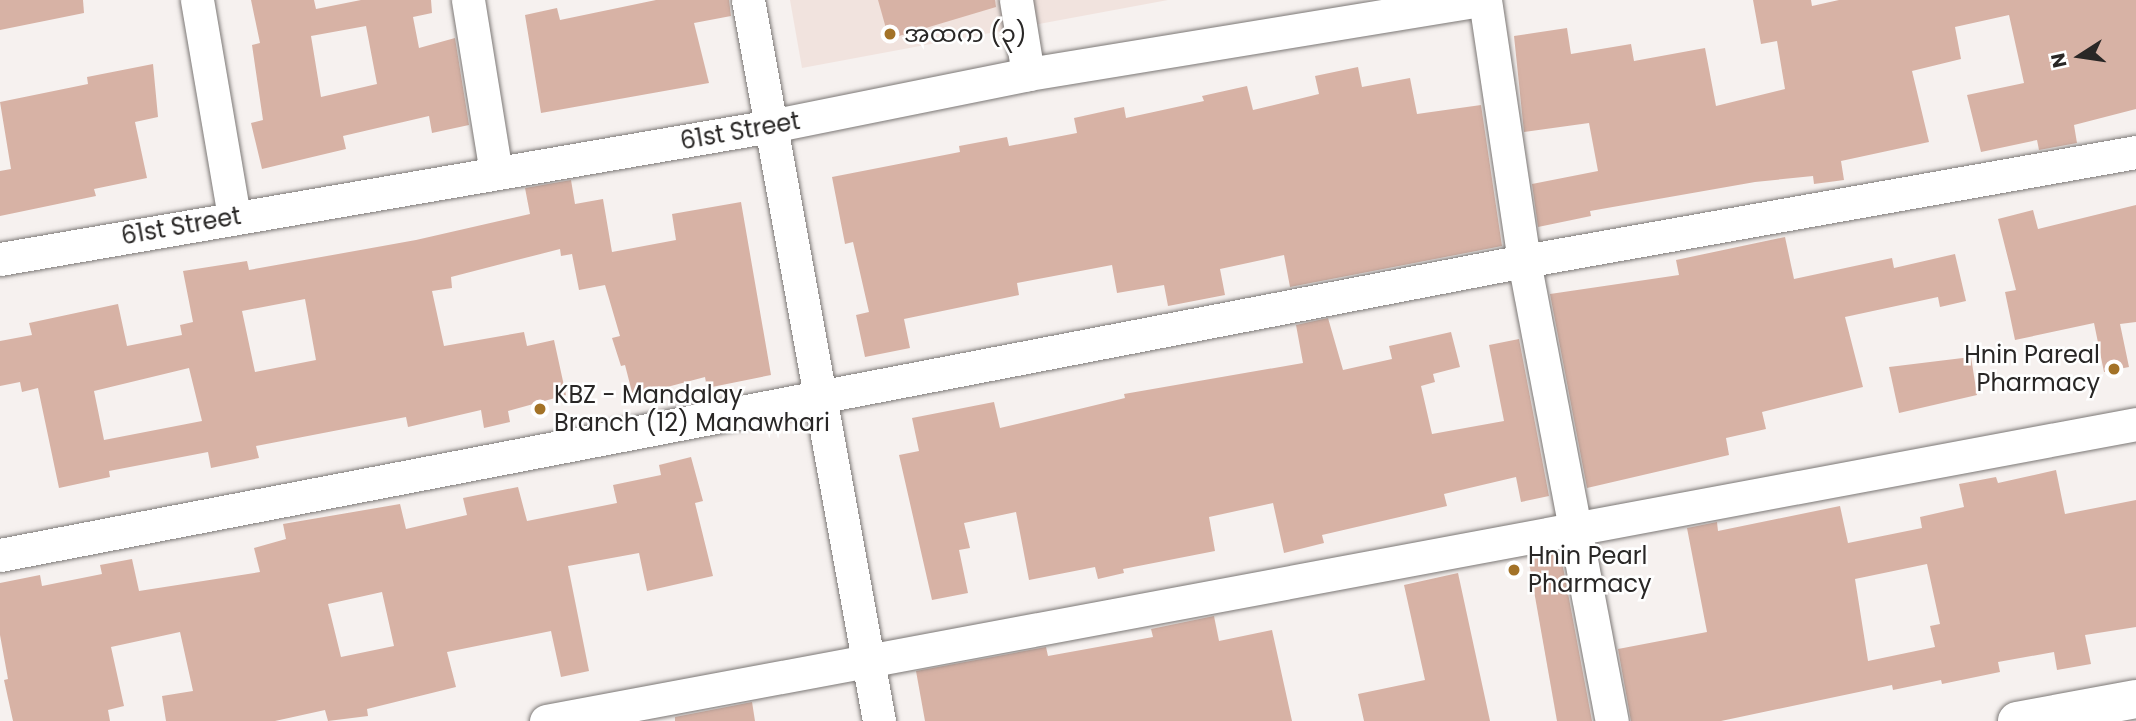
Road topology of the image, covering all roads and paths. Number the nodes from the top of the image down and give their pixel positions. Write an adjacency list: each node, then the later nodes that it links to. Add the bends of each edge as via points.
1 (197, 0): 12 (street)
2 (468, 0): 11 (street)
3 (748, 0): 9 (street)
4 (1016, 0): 8 (street)
5 (1478, 0): 7 (street, 61st Street)
6 (1485, 0): 14 (street)
7 (1424, 5): 8 (street, 61st Street)
8 (1028, 74): 9 (street, 61st Street)
9 (771, 126): 11 (street, 61st Street); 15 (street)
10 (2136, 152): 14 (street)
11 (496, 173): 12 (street, 61st Street)
12 (234, 216): 13 (street, 61st Street)
13 (0, 259)
14 (1524, 261): 15 (street); 17 (street)
15 (820, 398): 18 (street); 19 (street)
16 (2136, 424): 17 (street)
17 (1578, 527): 19 (street); 23 (street)
18 (0, 555)
19 (869, 664): 21 (street); 22 (street)
20 (2136, 699): 24 (main road)
21 (545, 721)
22 (879, 721)
23 (1612, 721)
24 (2017, 721)

